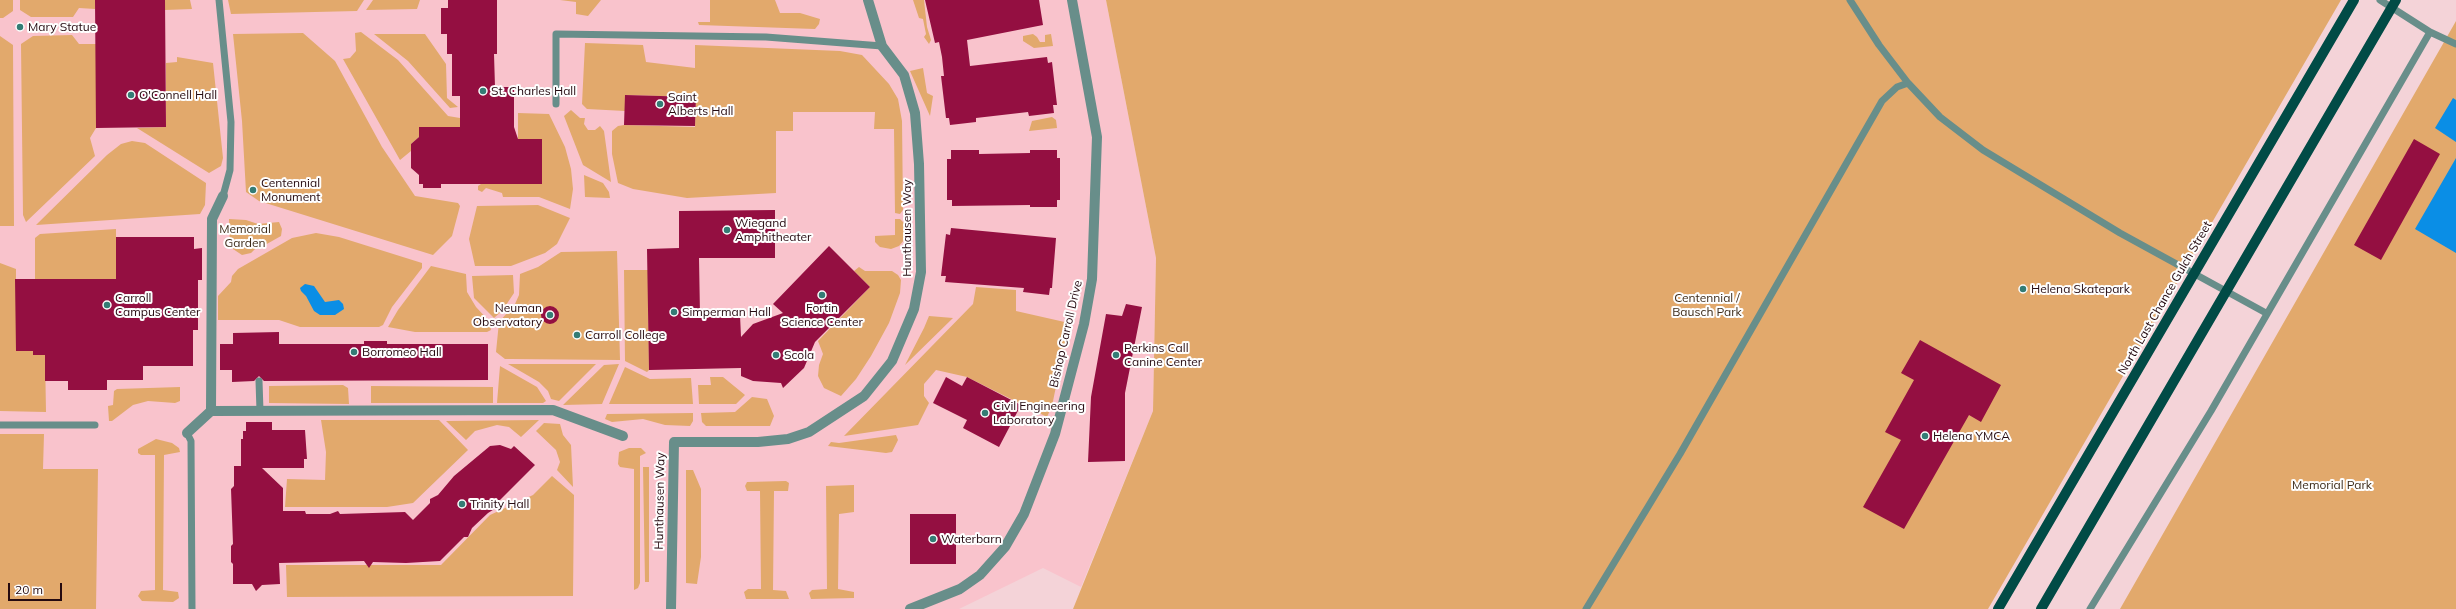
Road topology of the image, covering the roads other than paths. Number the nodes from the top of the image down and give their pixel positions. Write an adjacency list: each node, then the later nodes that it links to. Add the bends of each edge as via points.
1 (219, 0): 13 (lane, via 231,122 230,170)
2 (868, 0): 10 (street, Hunthausen Way)
3 (1072, 0): 26 (street, Bishop Carroll Drive, via 1097,137 1092,272 1084,324 1055,434 1024,514 1006,547 980,575 960,589)
4 (1850, 0): 11 (lane, via 1879,45)
5 (2354, 0): 14 (main road, North Last Chance Gulch Street)
6 (2380, 0): 7 (lane)
7 (2394, 4): 8 (lane); 15 (main road)
8 (2430, 32): 9 (lane); 16 (lane)
9 (2456, 44)
10 (882, 46): 12 (lane, via 766,37 556,34); 25 (street, Hunthausen Way, via 904,75 915,113 919,164 921,272 914,309 892,361 864,396 809,432 788,439 758,442 674,442)
11 (1908, 83): 14 (lane, via 1940,117 1983,150); 27 (lane, via 1897,87 1882,100 1677,460)
12 (556, 104)
13 (223, 196): 18 (street, via 212,219)
14 (2193, 275): 15 (lane); 28 (main road, North Last Chance Gulch Street)
15 (2226, 290): 16 (lane); 29 (main road)
16 (2266, 313): 30 (lane, via 2198,432)
17 (260, 381): 19 (lane)
18 (211, 411): 19 (street); 22 (street)
19 (260, 411): 23 (street, via 553,410)
20 (0, 425): 21 (lane)
21 (95, 425)
22 (187, 433): 24 (lane, via 191,441)
23 (623, 436)
24 (192, 609)
25 (671, 609)
26 (910, 609)
27 (1586, 609)
28 (1998, 609)
29 (2041, 609)
30 (2090, 609)

